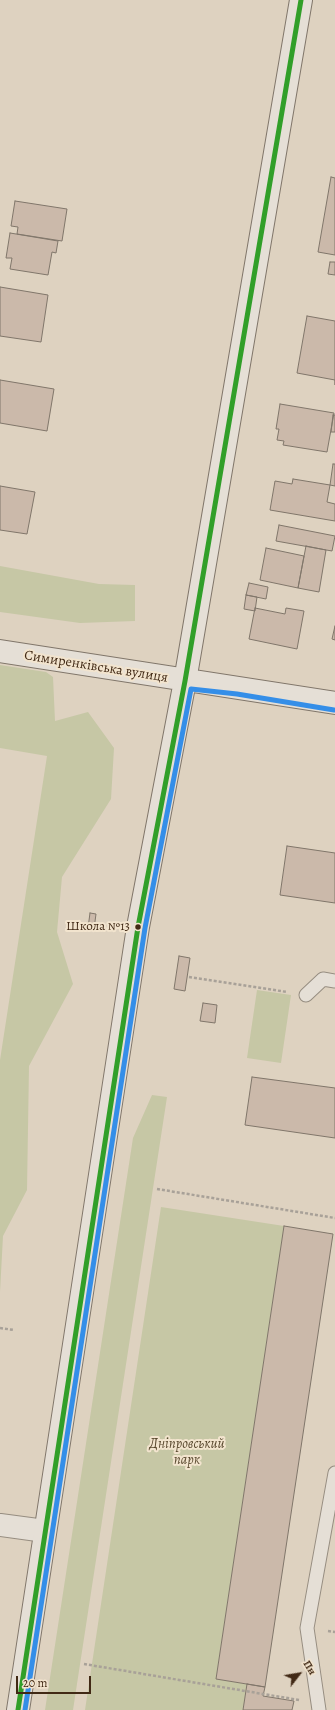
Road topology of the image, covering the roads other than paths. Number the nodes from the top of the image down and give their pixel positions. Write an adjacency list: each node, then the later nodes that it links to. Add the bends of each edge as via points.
1 (301, 0): 3 (main road)
2 (0, 651): 3 (main road, Симиренківська вулиця)
3 (185, 681): 4 (main road, Симиренківська вулиця); 9 (main road, via 138,927)
4 (335, 703)
5 (335, 981): 6 (lane, via 323,979)
6 (306, 995)
7 (335, 1473): 10 (lane, via 307,1628)
8 (0, 1525): 9 (main road)
9 (45, 1531): 11 (main road)
10 (319, 1707)
11 (18, 1710)

